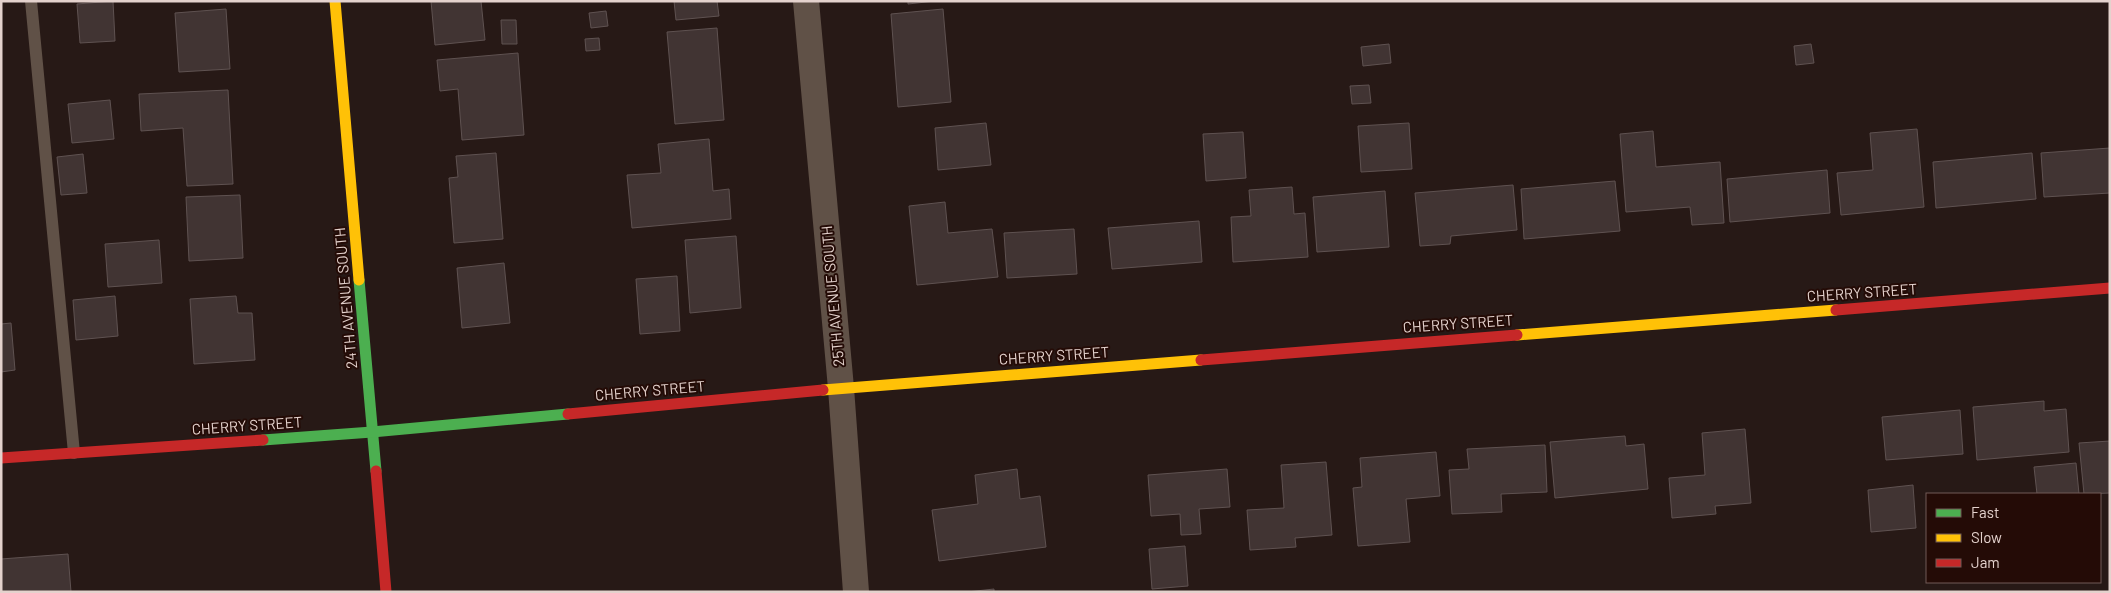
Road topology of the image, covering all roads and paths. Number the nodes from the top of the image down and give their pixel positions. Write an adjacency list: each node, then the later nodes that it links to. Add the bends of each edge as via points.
1 (31, 1): 7 (lane)
2 (335, 1): 6 (street, 24TH AVENUE SOUTH)
3 (806, 1): 5 (street, 25TH AVENUE SOUTH)
4 (2110, 288): 5 (street, CHERRY STREET)
5 (841, 388): 6 (street, CHERRY STREET); 10 (street, 25TH AVENUE SOUTH)
6 (372, 432): 7 (street, CHERRY STREET); 9 (street, 24TH AVENUE SOUTH)
7 (74, 453): 8 (street, CHERRY STREET)
8 (1, 458)
9 (386, 592)
10 (856, 592)

